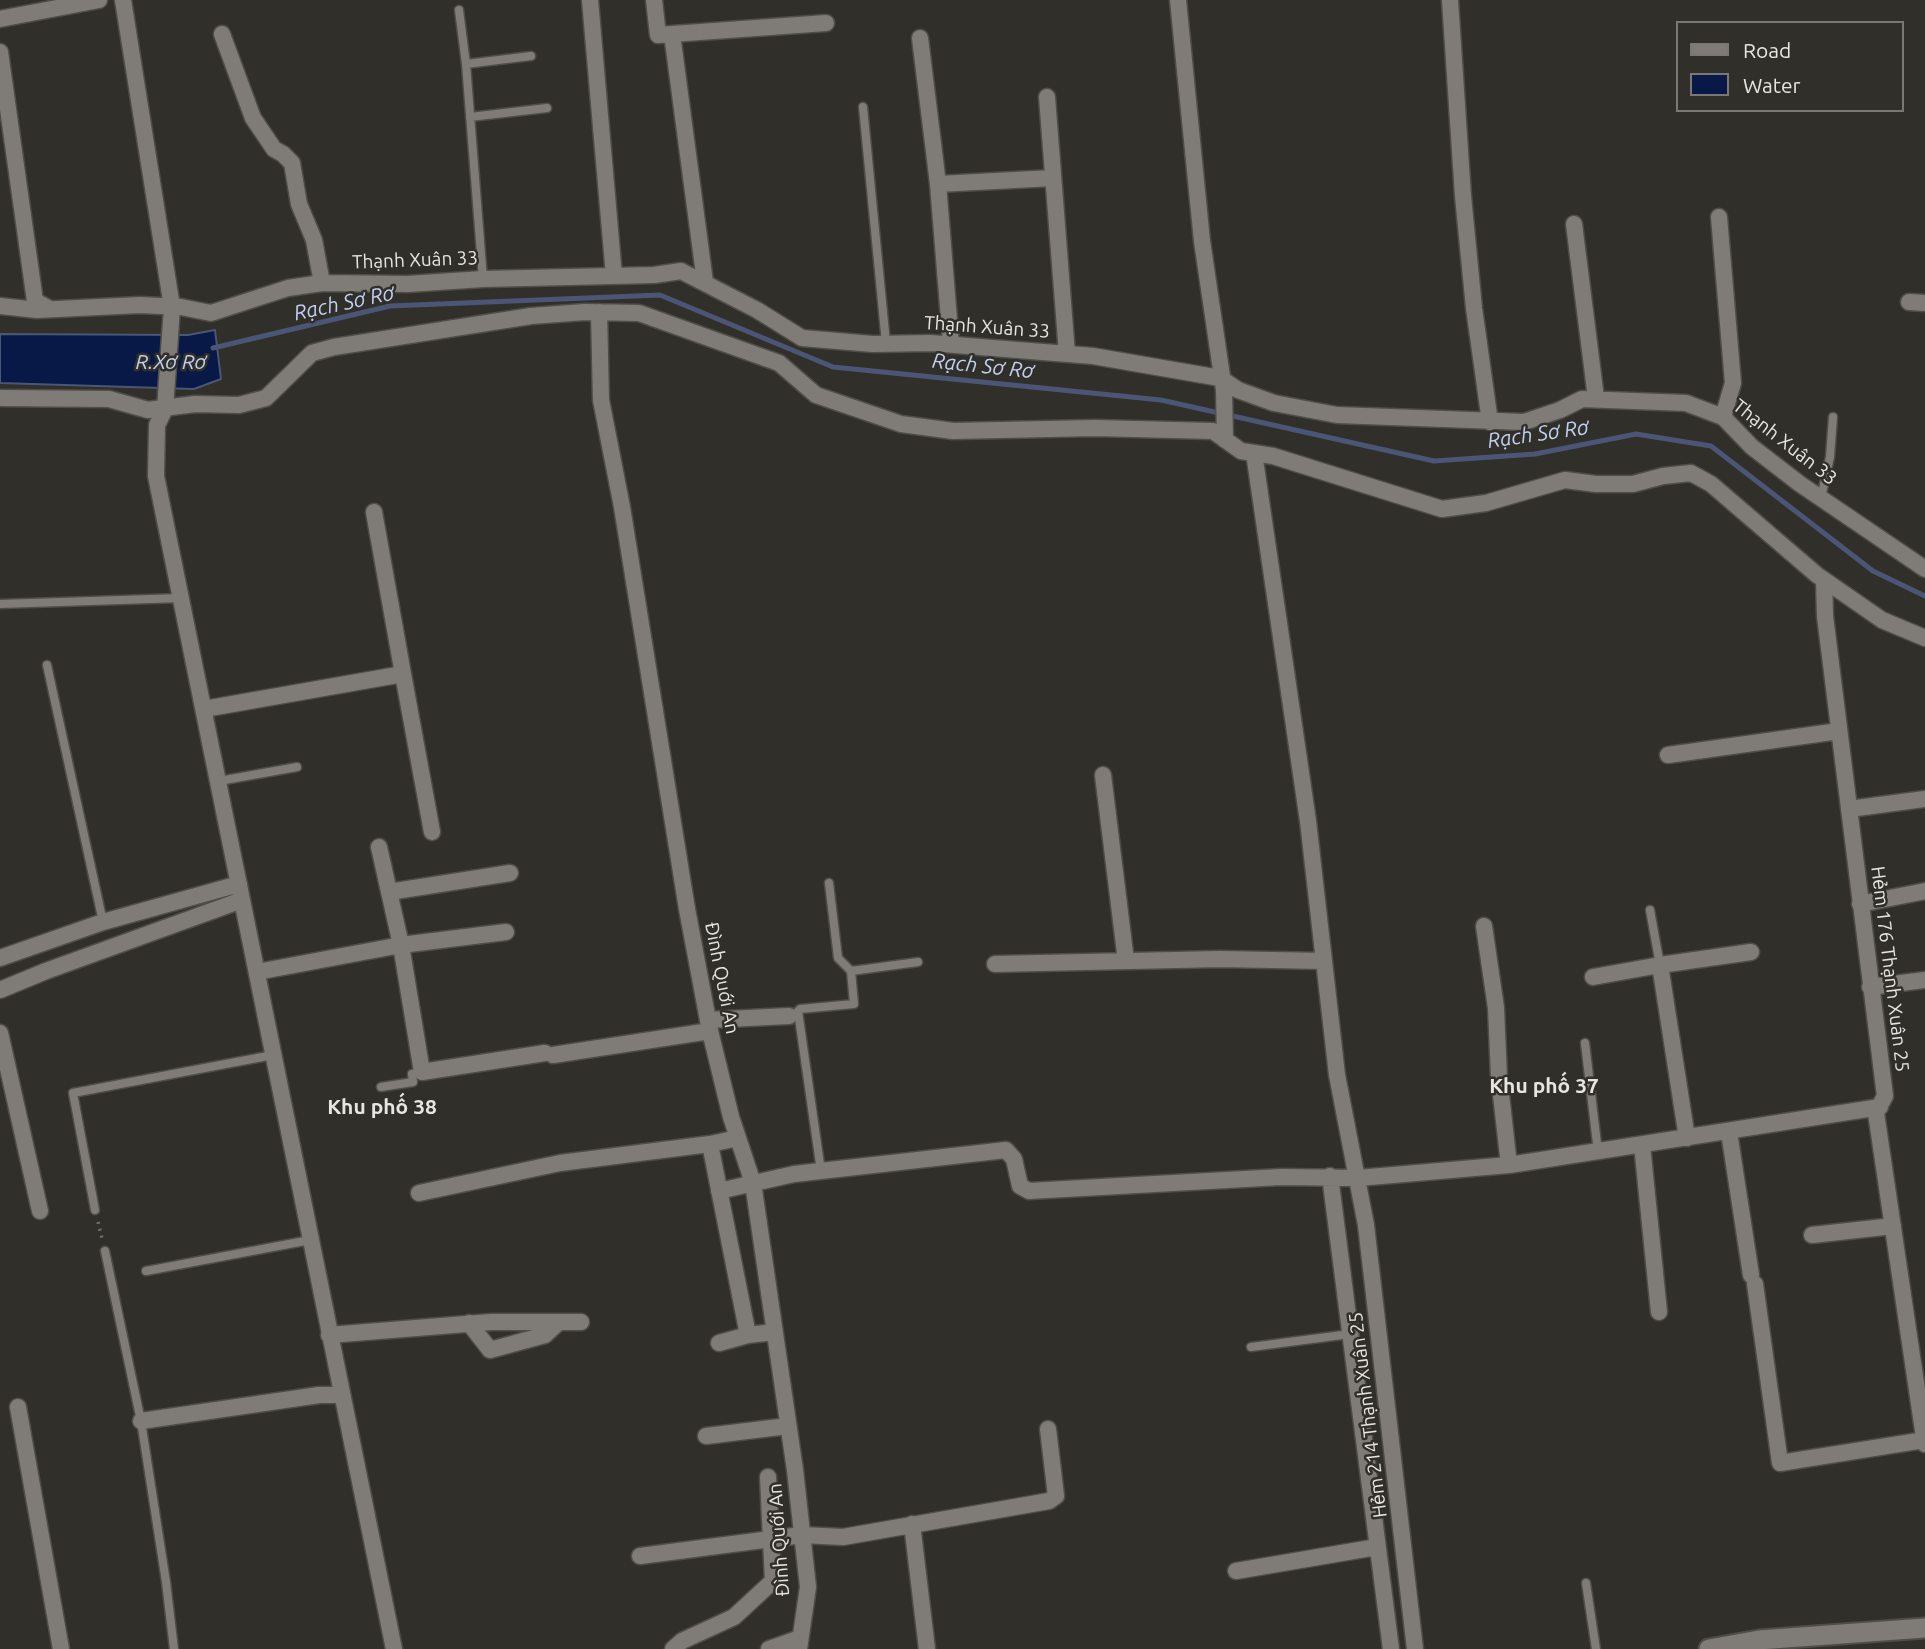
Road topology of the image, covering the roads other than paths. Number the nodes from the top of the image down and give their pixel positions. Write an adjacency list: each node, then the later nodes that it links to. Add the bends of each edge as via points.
1 (99, 0): 8 (street)
2 (123, 0): 29 (street)
3 (590, 0): 24 (street)
4 (654, 0): 11 (street, via 658,35)
5 (1178, 0): 35 (street, via 1202,241)
6 (1450, 0): 41 (street, via 1463,196)
7 (458, 10): 15 (lane)
8 (0, 19)
9 (827, 23): 11 (street)
10 (222, 34): 27 (street, via 253,118 274,149 292,163)
11 (672, 34): 26 (street)
12 (920, 38): 21 (street)
13 (0, 52): 30 (street, via 35,301)
14 (531, 56): 15 (lane)
15 (466, 64): 19 (lane)
16 (1047, 97): 20 (street)
17 (863, 107): 32 (lane)
18 (547, 108): 19 (lane)
19 (470, 117): 25 (lane)
20 (1053, 178): 21 (street); 34 (street)
21 (938, 184): 33 (street)
22 (1719, 217): 39 (street, via 1733,383)
23 (1574, 224): 37 (street)
24 (614, 276): 25 (street, Thạnh Xuân 33); 26 (street, Thạnh Xuân 33, via 681,271)
25 (483, 279): 27 (street, Thạnh Xuân 33)
26 (705, 282): 32 (street, Thạnh Xuân 33, via 802,338)
27 (322, 283): 29 (street, Thạnh Xuân 33, via 288,288 211,313)
28 (0, 306): 30 (street, Thạnh Xuân 33)
29 (172, 307): 30 (street, Thạnh Xuân 33); 38 (street)
30 (53, 310)
31 (599, 312): 38 (street, via 531,316 334,347 312,353 266,398 239,405); 42 (street, via 639,313 779,363 816,395 901,424 953,431 1095,428); 88 (street, Đình Quới An, via 601,400)
32 (886, 343): 33 (street, Thạnh Xuân 33)
33 (951, 344): 34 (street, Thạnh Xuân 33)
34 (1067, 354): 35 (street, Thạnh Xuân 33)
35 (1222, 384): 41 (street, Thạnh Xuân 33, via 1274,403 1338,415); 42 (street)
36 (0, 398): 38 (street, via 109,399 148,410)
37 (1596, 398): 39 (street, Thạnh Xuân 33, via 1686,403); 41 (street, Thạnh Xuân 33, via 1524,422)
38 (165, 402): 48 (street, via 157,425 156,475)
39 (1723, 417): 44 (street, Thạnh Xuân 33, via 1752,447)
40 (1833, 417): 44 (lane)
41 (1490, 422)
42 (1226, 434): 43 (street, via 1241,451)
43 (1254, 453): 47 (street, via 1442,509 1486,503 1565,480 1633,484 1690,473 1711,484); 77 (street, Hẻm 214 Thạnh Xuân 25)
44 (1821, 498): 46 (street, Thạnh Xuân 33)
45 (374, 512): 52 (street)
46 (1925, 569)
47 (1824, 580): 50 (street, via 1882,620); 54 (street, Hẻm 176 Thạnh Xuân 25)
48 (181, 598): 49 (lane); 53 (street)
49 (0, 604)
50 (1925, 638)
51 (47, 666): 70 (lane)
52 (403, 674): 53 (street); 61 (street)
53 (204, 709): 58 (street)
54 (1839, 731): 55 (street); 60 (street, Hẻm 176 Thạnh Xuân 25)
55 (1668, 755)
56 (297, 767): 58 (lane)
57 (1103, 775): 76 (street)
58 (219, 782): 66 (street)
59 (1925, 799): 60 (street)
60 (1849, 809): 68 (street, Hẻm 176 Thạnh Xuân 25)
61 (432, 832)
62 (379, 847): 67 (street)
63 (510, 873): 67 (street)
64 (829, 883): 81 (lane, via 838,958)
65 (1925, 891): 68 (street)
66 (241, 892): 70 (street); 82 (street); 86 (street)
67 (388, 892): 73 (street)
68 (1860, 904): 85 (street, Hẻm 176 Thạnh Xuân 25)
69 (1650, 910): 80 (lane)
70 (103, 922): 75 (street)
71 (1484, 926): 101 (street)
72 (506, 932): 73 (street)
73 (401, 945): 82 (street); 92 (street)
74 (1751, 952): 80 (street)
75 (0, 958)
76 (1126, 961): 77 (street); 79 (street)
77 (1324, 961): 104 (street, Hẻm 214 Thạnh Xuân 25)
78 (918, 962): 81 (lane)
79 (996, 964)
80 (1660, 965): 83 (street); 97 (street)
81 (851, 971): 102 (lane, via 854,1004 800,1009 798,1013)
82 (257, 972): 91 (street)
83 (1593, 977)
84 (1925, 980): 85 (street)
85 (1870, 986): 94 (street, Hẻm 176 Thạnh Xuân 25, via 1885,1096)
86 (0, 990)
87 (789, 1016): 88 (street)
88 (709, 1026): 92 (street); 96 (street, Đình Quới An)
89 (0, 1033): 109 (street)
90 (1585, 1043): 100 (lane)
91 (273, 1055): 108 (lane, via 73,1093); 112 (street)
92 (422, 1072): 93 (lane, via 412,1074 413,1082)
93 (381, 1087)
94 (1880, 1107): 95 (street); 110 (street, Hẻm 176 Thạnh Xuân 25, via 1876,1113)
95 (1729, 1132): 97 (street); 131 (street, via 1780,1463)
96 (738, 1138): 98 (street); 105 (street, Đình Quới An)
97 (1687, 1138): 99 (street)
98 (710, 1144): 106 (street); 107 (street, via 560,1163)
99 (1642, 1145): 100 (street); 115 (street)
100 (1598, 1152): 101 (street)
101 (1509, 1165): 104 (street)
102 (821, 1171): 103 (street, via 1006,1150 1014,1159 1020,1186 1029,1191); 105 (street)
103 (1330, 1176): 104 (street); 120 (street)
104 (1357, 1178): 150 (street, Hẻm 214 Thạnh Xuân 25)
105 (753, 1183): 106 (street); 119 (street, Đình Quới An)
106 (719, 1191): 122 (street)
107 (419, 1193)
108 (95, 1210)
109 (40, 1211)
110 (1893, 1226): 111 (street); 131 (street, Hẻm 176 Thạnh Xuân 25)
111 (1812, 1235)
112 (310, 1240): 114 (lane); 121 (street)
113 (104, 1251): 127 (lane)
114 (146, 1271)
115 (1659, 1312)
116 (559, 1322): 117 (street); 118 (street); 118 (street, via 545,1335 490,1350)
117 (581, 1322)
118 (469, 1323): 121 (street)
119 (774, 1332): 122 (street); 128 (street, Đình Quới An)
120 (1350, 1334): 124 (lane); 136 (street)
121 (329, 1335): 125 (street)
122 (748, 1335): 123 (street)
123 (719, 1343)
124 (1251, 1347)
125 (342, 1395): 127 (street); 145 (street)
126 (18, 1407): 143 (street)
127 (141, 1420): 144 (lane)
128 (788, 1426): 130 (street); 134 (street, Đình Quới An)
129 (1048, 1429): 133 (street, via 1056,1496 1052,1499)
130 (706, 1436)
131 (1925, 1441)
132 (768, 1477): 135 (street)
133 (912, 1524): 134 (street, via 843,1537); 148 (street)
134 (802, 1535): 135 (street); 141 (street, Đình Quới An, via 808,1587)
135 (771, 1539): 137 (street); 146 (street, via 773,1581 734,1617)
136 (1377, 1547): 138 (street); 149 (street)
137 (640, 1556)
138 (1236, 1572)
139 (1586, 1583): 151 (lane)
140 (1925, 1628): 142 (street)
141 (800, 1644): 147 (street)
142 (1718, 1647)
143 (61, 1649)
144 (174, 1649)
145 (394, 1649)
146 (673, 1649)
147 (769, 1649)
148 (927, 1649)
149 (1391, 1649)
150 (1415, 1649)
151 (1596, 1649)

